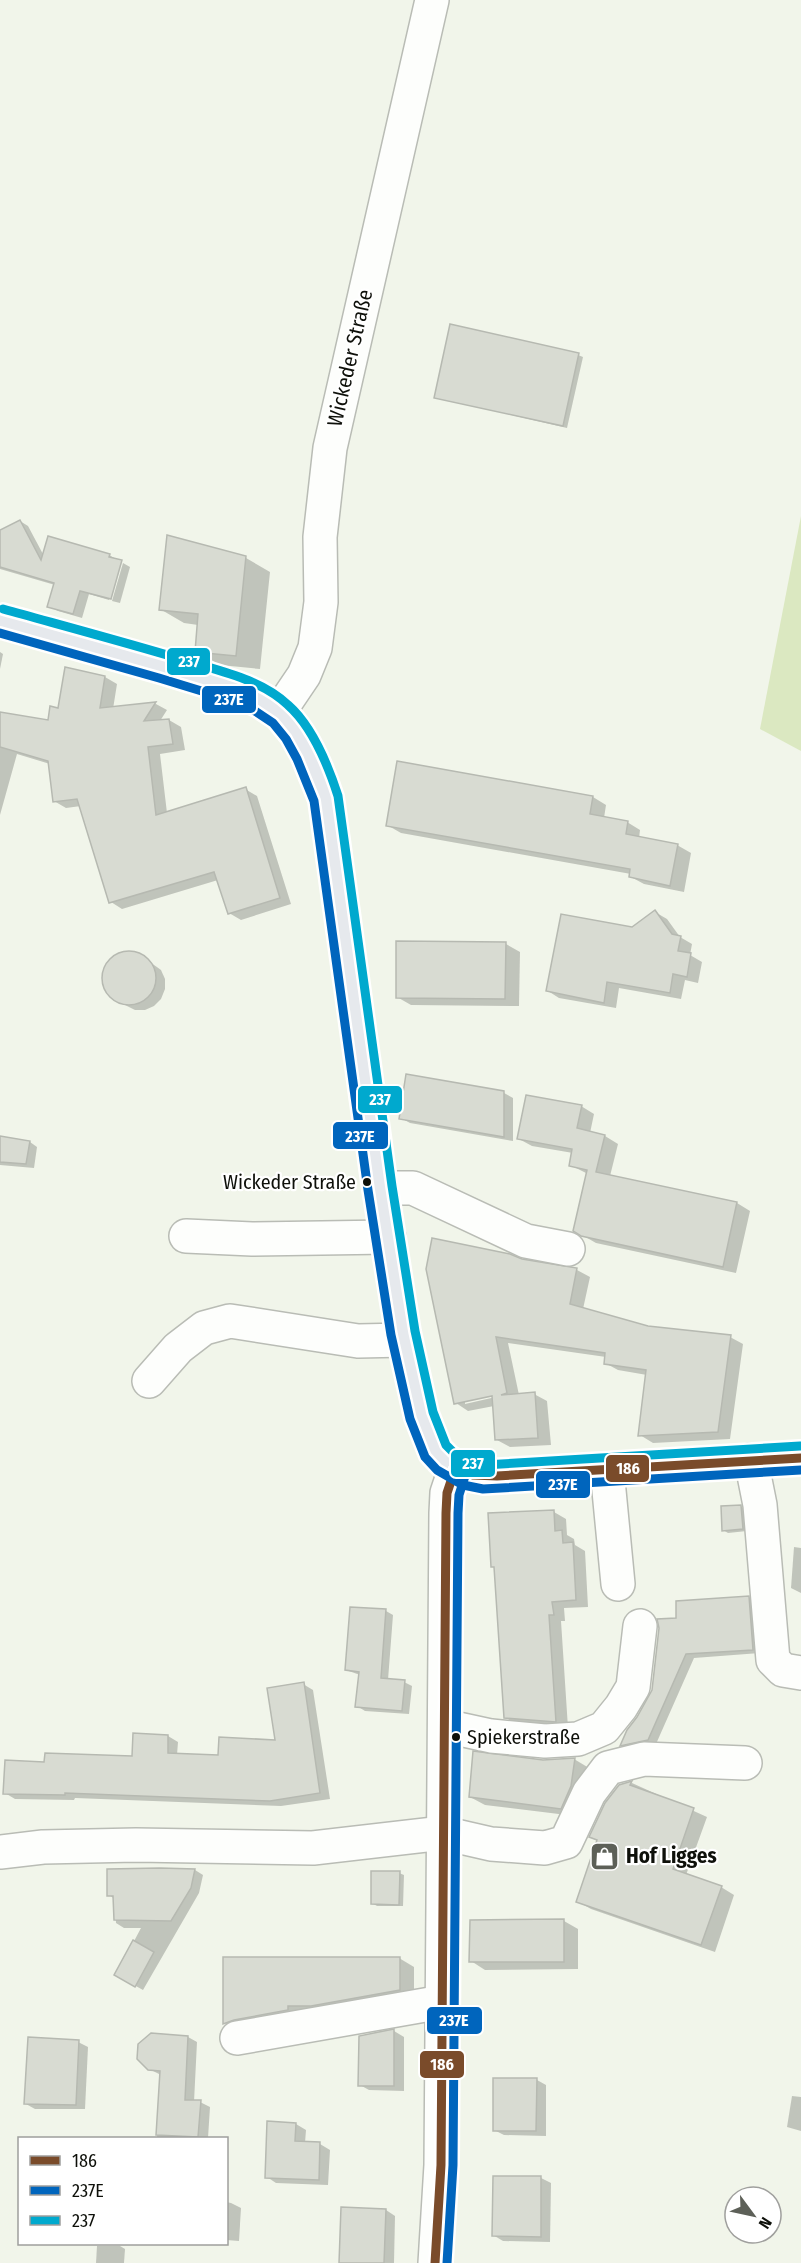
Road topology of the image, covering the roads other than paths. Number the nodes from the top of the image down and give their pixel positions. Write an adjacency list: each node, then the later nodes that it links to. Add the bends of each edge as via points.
1 (432, 0): 3 (street, Wickeder Straße, via 330,448 320,537 321,602 315,648 304,675)
2 (0, 621): 3 (main road, via 231,687)
3 (279, 712): 4 (main road, via 298,733 326,798)
4 (380, 1188): 6 (main road); 7 (street, via 413,1188 526,1240)
5 (186, 1236): 6 (street)
6 (389, 1237): 8 (main road)
7 (568, 1249)
8 (405, 1340): 9 (street, via 358,1341 230,1321 204,1328 178,1348); 12 (main road, via 422,1416 436,1451)
9 (149, 1381)
10 (801, 1458): 11 (main road)
11 (751, 1460): 13 (main road); 16 (street, via 760,1505 773,1660 783,1670)
12 (455, 1469): 13 (main road, via 483,1477); 17 (street, via 447,1493 446,1513)
13 (607, 1470): 14 (street)
14 (618, 1584)
15 (640, 1626): 17 (street, via 633,1687 604,1728 578,1739 545,1741 491,1737)
16 (801, 1673)
17 (445, 1726): 19 (street)
18 (745, 1762): 19 (street, via 644,1759 608,1768 590,1793 566,1842 545,1848 491,1844)
19 (443, 1833): 20 (street, via 313,1848 136,1845); 21 (street)
20 (0, 1852)
21 (442, 2002): 22 (street); 23 (street, via 441,2165)
22 (237, 2037)
23 (435, 2263)

